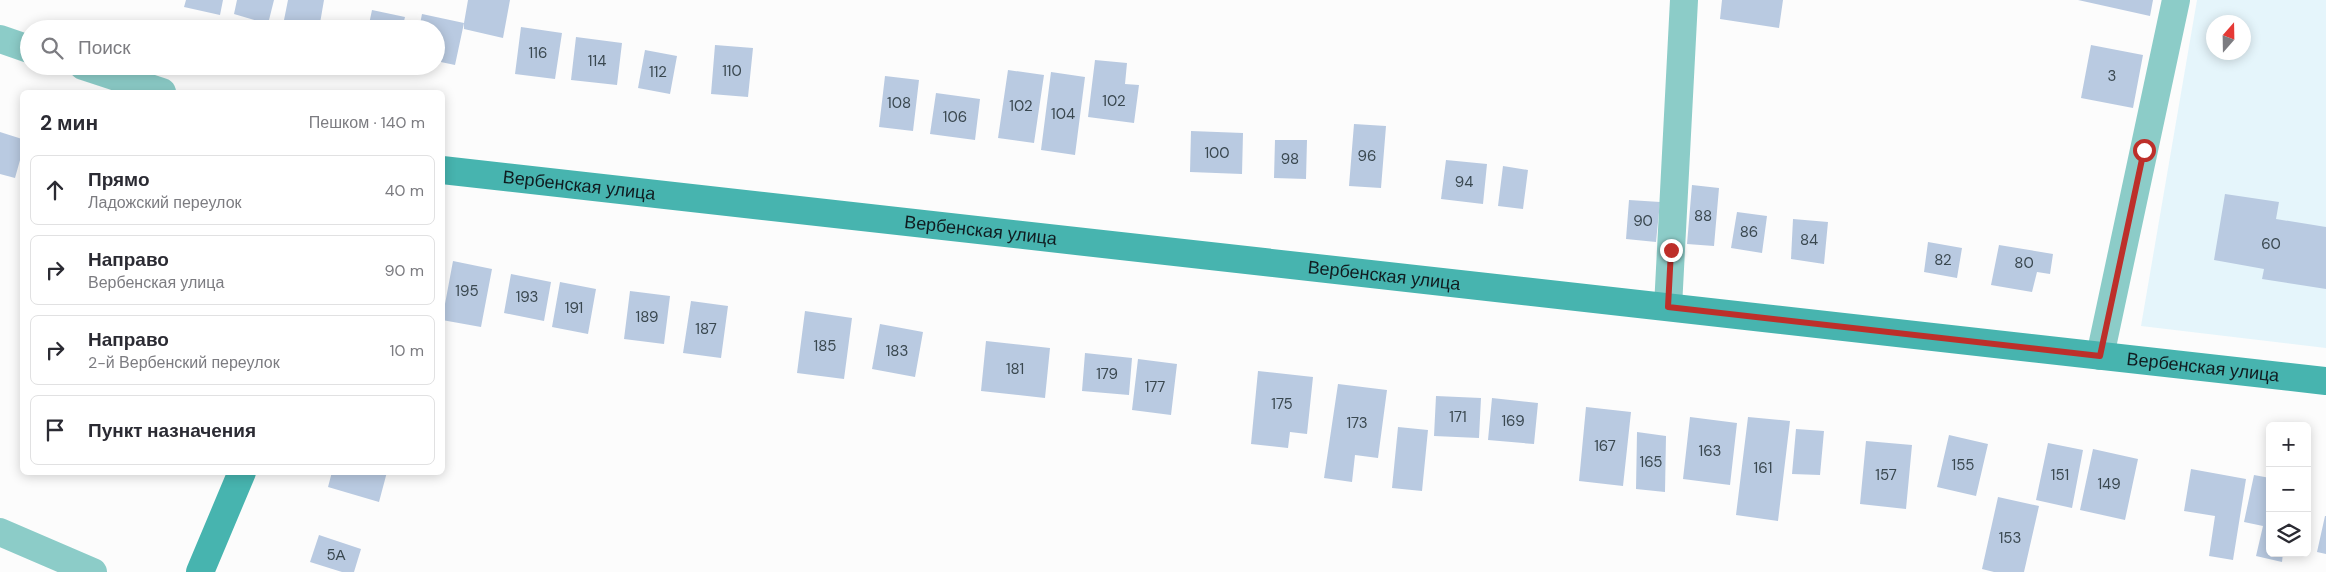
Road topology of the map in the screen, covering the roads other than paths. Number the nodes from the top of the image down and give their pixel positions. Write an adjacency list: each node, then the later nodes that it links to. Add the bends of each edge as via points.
1 (1684, 0): 8 (street)
2 (2176, 0): 9 (street)
3 (0, 39): 4 (street)
4 (20, 45)
5 (110, 75): 6 (street)
6 (156, 90)
7 (445, 170): 8 (main road, Вербенская улица)
8 (1668, 307): 9 (main road, Вербенская улица)
9 (2100, 356): 10 (main road, Вербенская улица)
10 (2326, 381)
11 (241, 475): 14 (main road)
12 (0, 532): 13 (street)
13 (93, 572)
14 (200, 572)

